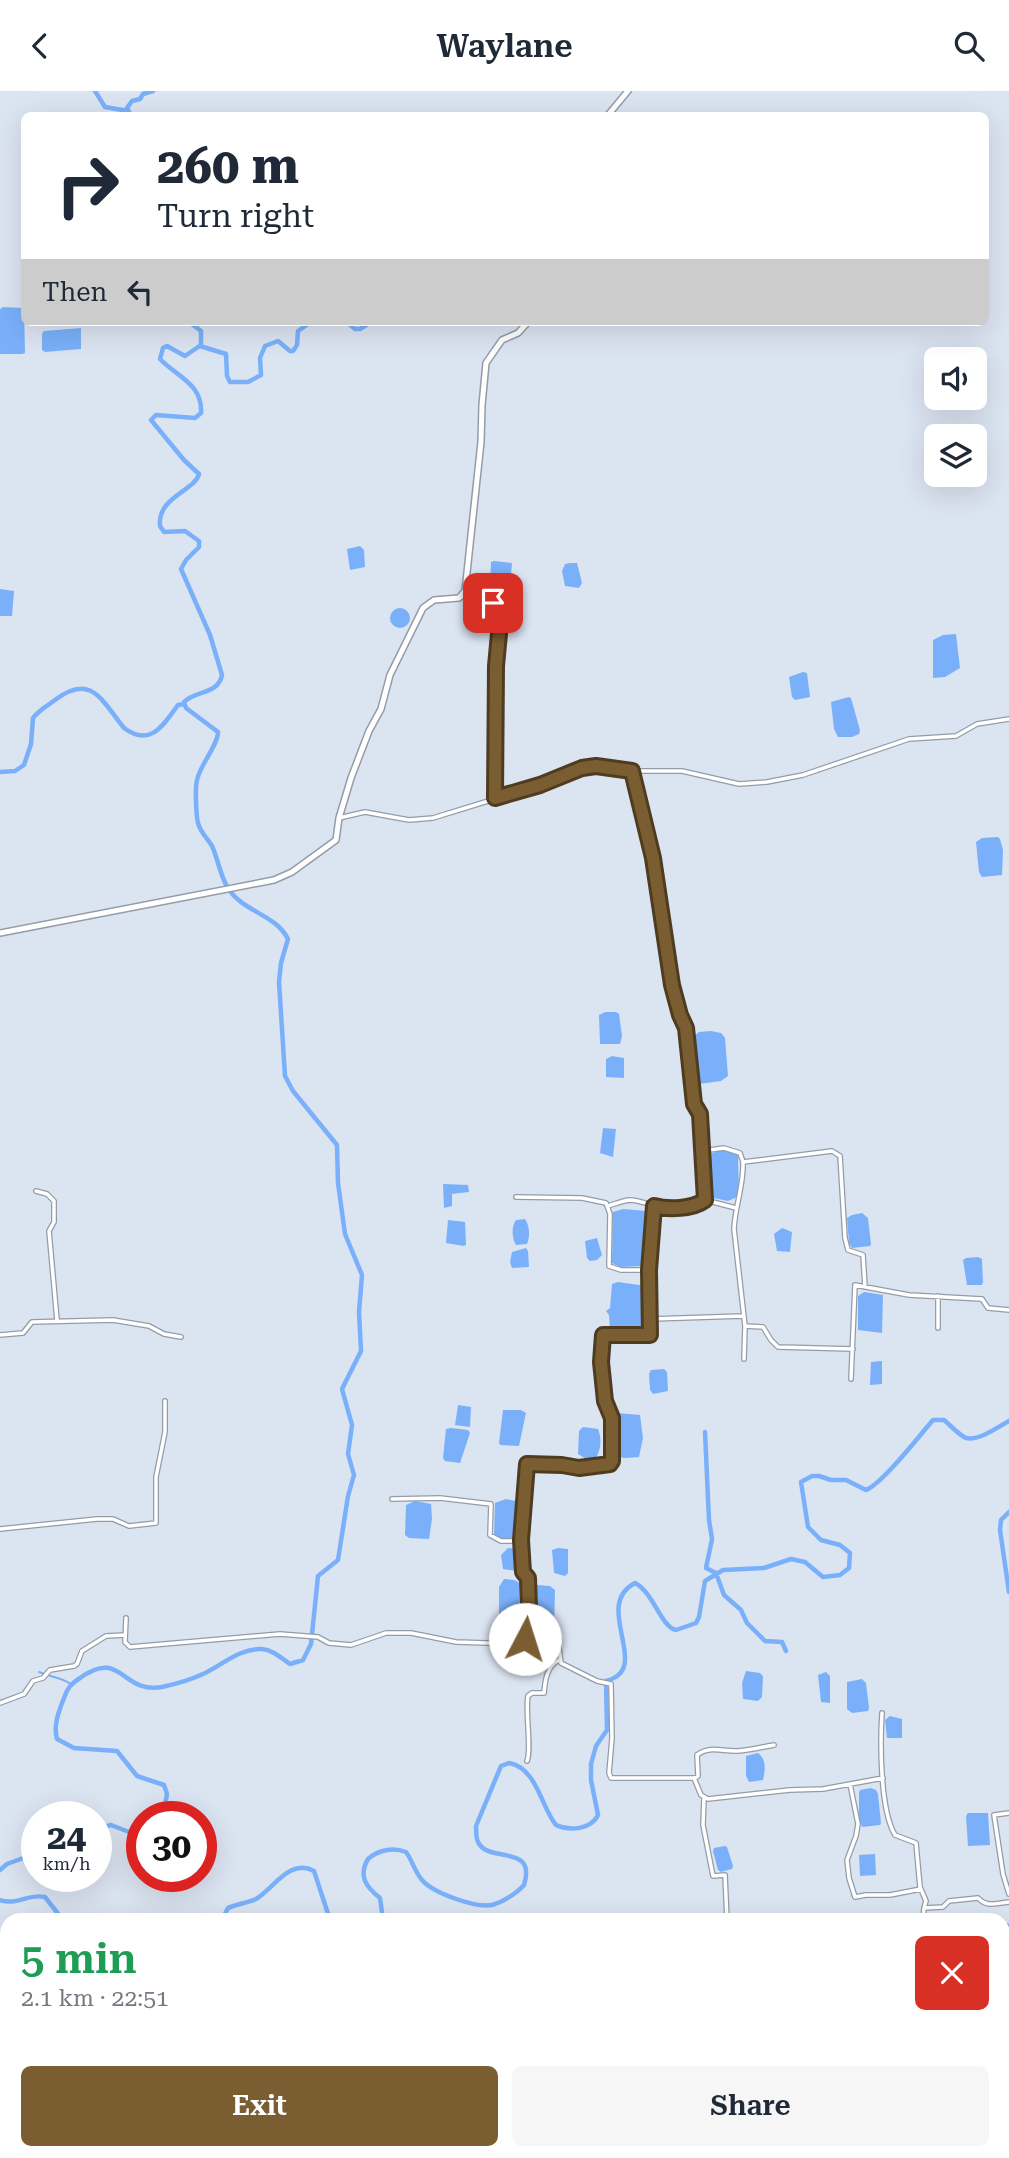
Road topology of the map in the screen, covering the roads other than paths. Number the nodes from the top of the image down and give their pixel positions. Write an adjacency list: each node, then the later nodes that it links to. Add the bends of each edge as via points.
1 (628, 91): 2 (main road)
2 (610, 112)
3 (524, 326): 4 (main road, via 502,340 486,363)
4 (462, 596): 7 (street, via 496,604 500,610); 8 (main road, via 431,600 422,608 390,675)
5 (1009, 719): 6 (street, via 977,724 956,736 891,743 803,775 767,782 739,784 668,770)
6 (632, 771): 7 (street, via 582,768); 10 (street, via 653,858 672,985 686,1028)
7 (495, 798): 8 (street, via 427,820 365,812)
8 (339, 818): 9 (main road, via 333,843 274,880)
9 (0, 933)
10 (702, 1151): 11 (street, via 729,1149 740,1153); 14 (street)
11 (743, 1161): 17 (street); 19 (street, via 838,1153 845,1238 848,1249 863,1255)
12 (36, 1191): 24 (street, via 54,1201 49,1231)
13 (516, 1196): 15 (street, via 582,1198)
14 (705, 1200): 16 (street, via 674,1208); 17 (street)
15 (608, 1206): 16 (street, via 628,1200); 18 (street, via 609,1266)
16 (654, 1206): 18 (street)
17 (736, 1208): 22 (street, via 734,1229)
18 (649, 1270): 23 (street)
19 (865, 1287): 20 (street); 29 (street, via 855,1285)
20 (937, 1296): 21 (street, via 982,1299 988,1308); 26 (street)
21 (1009, 1310)
22 (745, 1316): 23 (street); 25 (street)
23 (651, 1319): 35 (street, via 650,1335 603,1335 601,1362 605,1401 612,1418 612,1461 579,1468 527,1464)
24 (57, 1321): 27 (street, via 32,1322 23,1333); 28 (street, via 113,1320)
25 (745, 1326): 29 (street, via 764,1327 778,1346); 30 (street)
26 (938, 1328)
27 (0, 1335)
28 (181, 1336)
29 (853, 1349): 31 (street)
30 (744, 1359)
31 (851, 1379)
32 (165, 1401): 34 (street, via 156,1523 129,1526 97,1519)
33 (392, 1499): 35 (street, via 491,1504 493,1539)
34 (0, 1529)
35 (521, 1541): 37 (street, via 523,1572 528,1578)
36 (126, 1618): 38 (street)
37 (528, 1627): 38 (street, via 520,1644 386,1633 338,1645 307,1635 266,1635 130,1647); 39 (street, via 557,1632)
38 (125, 1635): 40 (street, via 106,1636 82,1651 74,1666 47,1674 33,1681 24,1695)
39 (559, 1660): 43 (street, via 551,1665 544,1693 528,1696); 44 (street, via 610,1683 611,1778)
40 (0, 1703)
41 (882, 1713): 45 (street)
42 (774, 1745): 44 (street, via 700,1752)
43 (527, 1761)
44 (694, 1779): 47 (street)
45 (883, 1779): 46 (street); 49 (street, via 895,1835 916,1843)
46 (850, 1784): 47 (street); 49 (street, via 858,1824 847,1860 855,1897)
47 (704, 1798): 53 (street, via 703,1825 713,1876 725,1875)
48 (1009, 1813): 50 (street, via 994,1815)
49 (921, 1889): 52 (street)
50 (1009, 1894)
51 (1009, 1902): 52 (street, via 990,1905 975,1898)
52 (924, 1908): 54 (street)
53 (727, 1913)
54 (924, 1913)

